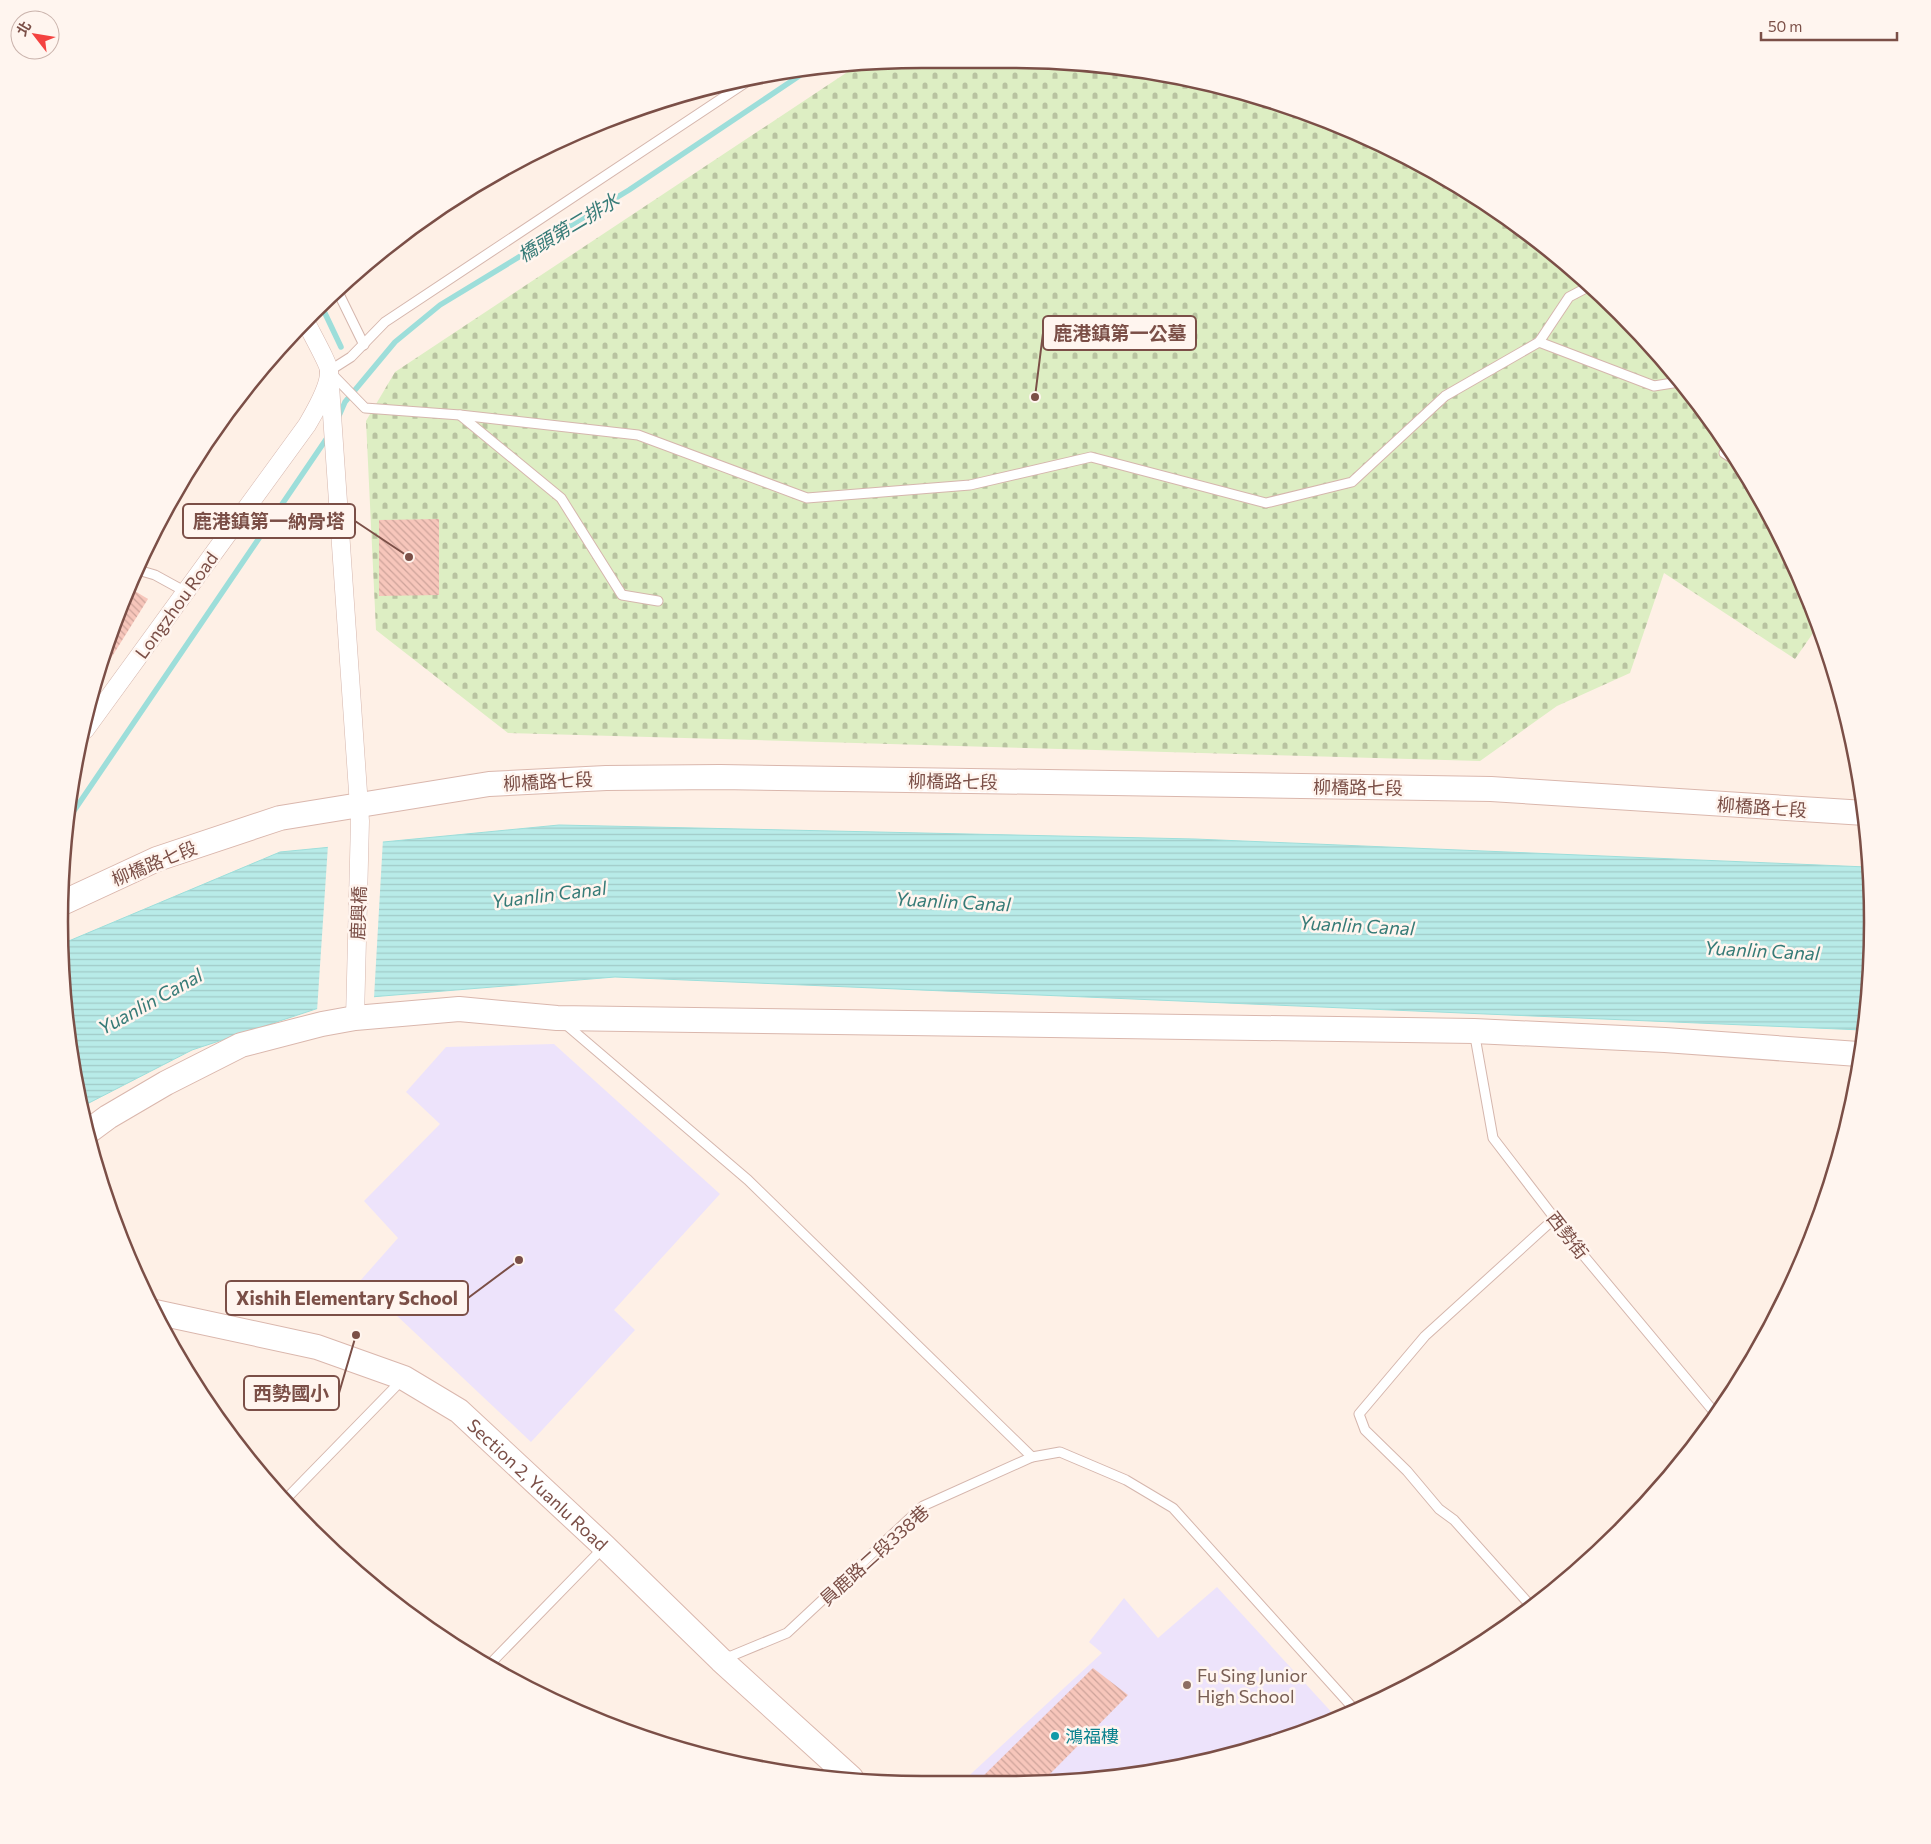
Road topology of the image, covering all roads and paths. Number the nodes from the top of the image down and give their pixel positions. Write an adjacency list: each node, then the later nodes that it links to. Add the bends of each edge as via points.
1 (735, 89): 6 (lane, via 385,322)
2 (1583, 290): 5 (lane, via 1569,298)
3 (341, 297): 6 (lane)
4 (309, 328): 7 (street)
5 (1539, 342): 8 (lane, via 1654,386); 9 (lane, via 1445,396 1352,482 1266,503 1090,457 970,485 807,498 638,435)
6 (364, 344): 7 (lane)
7 (333, 375): 9 (lane, via 365,408); 11 (street, Longzhou Road, via 307,425); 14 (street, 鹿興橋)
8 (1671, 383)
9 (460, 415): 12 (lane, via 561,498 622,595)
10 (144, 572): 11 (lane)
11 (186, 592): 13 (street, Longzhou Road)
12 (658, 601)
13 (92, 720)
14 (360, 813): 15 (main road, 柳橋路七段, via 489,784 720,777 1490,789); 16 (main road, 柳橋路七段, via 280,818 157,859); 17 (street, 鹿興橋)
15 (1856, 813)
16 (68, 900)
17 (355, 1011): 18 (main road, via 459,1009); 21 (main road, via 322,1024 241,1045 166,1082)
18 (557, 1018): 19 (main road); 26 (lane, via 748,1180)
19 (1474, 1031): 20 (main road); 22 (lane, 西勢街, via 1493,1138)
20 (1853, 1054)
21 (93, 1128)
22 (1555, 1218): 25 (lane, 西勢街); 29 (lane, via 1425,1336 1359,1414 1365,1430 1407,1471 1439,1509 1454,1520)
23 (163, 1314): 24 (main road, Section 2, Yuanlu Road, via 317,1347)
24 (404, 1378): 27 (lane); 28 (main road, Section 2, Yuanlu Road, via 459,1411)
25 (1711, 1408)
26 (1032, 1457): 31 (lane, 員鹿路二段338巷, via 923,1506 787,1633); 32 (lane, 員鹿路二段338巷, via 1060,1452 1126,1480 1173,1508)
27 (290, 1495)
28 (604, 1547): 30 (lane); 31 (main road, Section 2, Yuanlu Road)
29 (1527, 1602)
30 (493, 1660)
31 (721, 1660): 33 (main road, Section 2, Yuanlu Road)
32 (1350, 1705)
33 (845, 1773)

